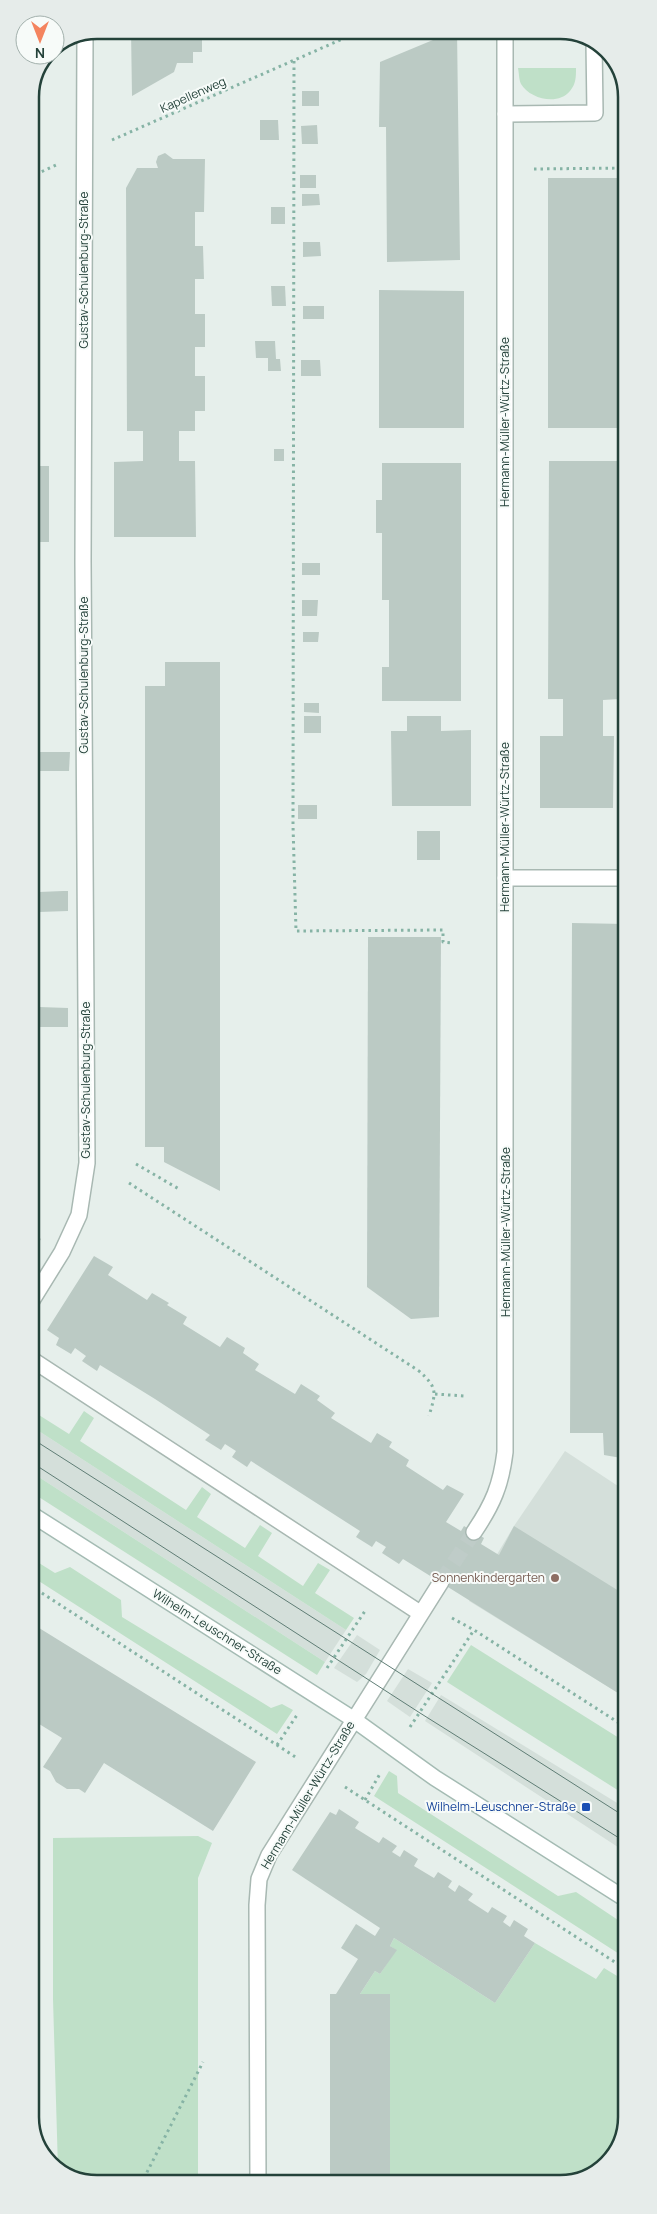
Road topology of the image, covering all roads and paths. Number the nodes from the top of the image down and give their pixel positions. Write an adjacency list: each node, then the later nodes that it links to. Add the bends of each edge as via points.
1 (344, 39): 5 (path, Kapellenweg)
2 (505, 39): 6 (street, Hermann-Müller-Würtz-Straße)
3 (85, 40): 7 (street, Gustav-Schulenburg-Straße)
4 (594, 50): 6 (street, via 595,113)
5 (294, 61): 7 (path, Kapellenweg); 13 (path, via 293,825 296,931 443,930 444,942)
6 (505, 114): 9 (street, Hermann-Müller-Würtz-Straße)
7 (84, 152): 10 (path, Kapellenweg); 17 (street, Gustav-Schulenburg-Straße, via 87,1163 80,1215)
8 (618, 168): 9 (path)
9 (505, 169): 11 (street, Hermann-Müller-Würtz-Straße)
10 (39, 173)
11 (505, 878): 12 (street); 23 (street, Hermann-Müller-Würtz-Straße, via 505,1452 496,1497)
12 (618, 878)
13 (452, 942)
14 (136, 1164): 16 (path)
15 (128, 1183): 19 (path, via 419,1371 432,1383)
16 (179, 1189)
17 (39, 1289)
18 (39, 1364): 25 (street)
19 (435, 1394): 20 (path); 21 (path)
20 (464, 1396)
21 (429, 1416)
22 (39, 1519): 30 (street, Wilhelm-Leuschner-Straße)
23 (474, 1532)
24 (441, 1582): 27 (street, Hermann-Müller-Würtz-Straße)
25 (380, 1587): 27 (street); 30 (path)
26 (39, 1591): 33 (path)
27 (420, 1613): 28 (path, via 448,1616); 31 (street, Hermann-Müller-Würtz-Straße)
28 (474, 1630): 29 (path); 32 (path)
29 (442, 1678)
30 (311, 1693): 31 (street, Wilhelm-Leuschner-Straße); 33 (path)
31 (353, 1719): 34 (street, Hermann-Müller-Würtz-Straße); 35 (street, Wilhelm-Leuschner-Straße, via 435,1778)
32 (618, 1722)
33 (278, 1745): 34 (path)
34 (322, 1772): 36 (path); 39 (street, Hermann-Müller-Würtz-Straße, via 262,1868 257,1892)
35 (618, 1894)
36 (618, 1964)
37 (203, 2062): 38 (path)
38 (146, 2175)
39 (258, 2175)

